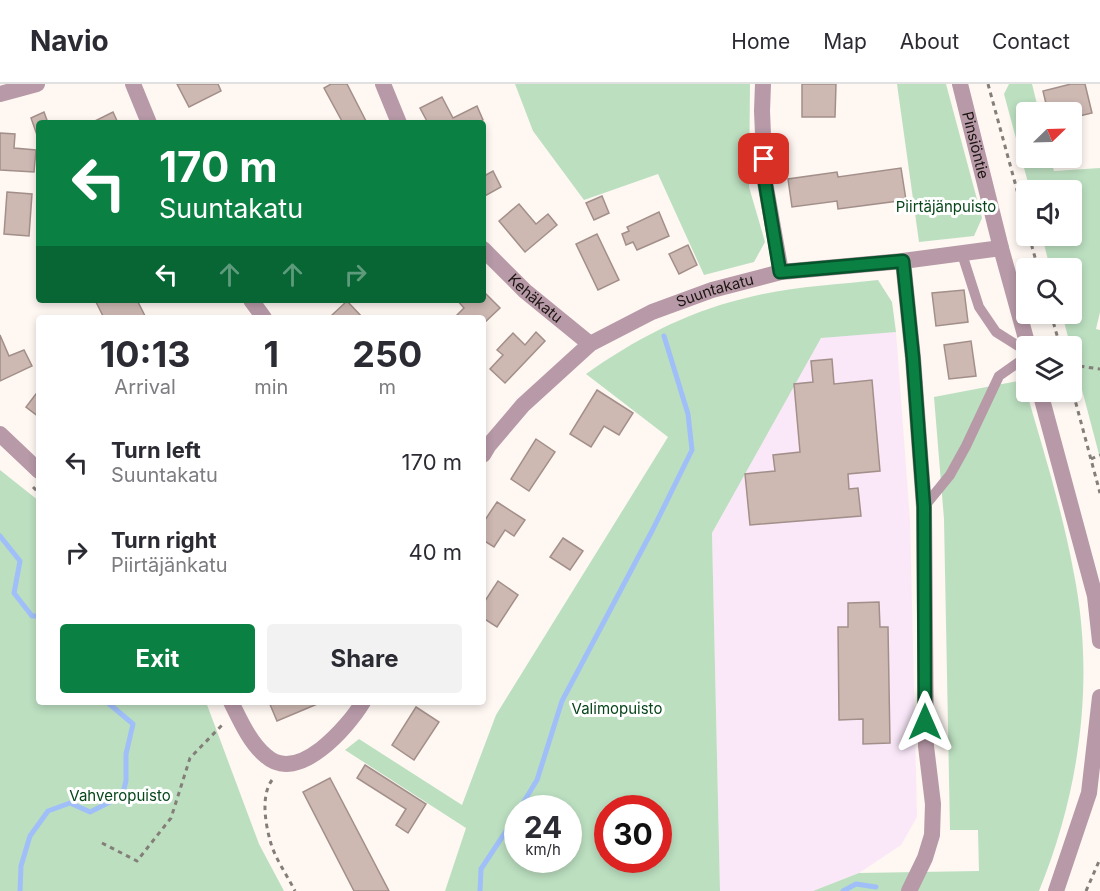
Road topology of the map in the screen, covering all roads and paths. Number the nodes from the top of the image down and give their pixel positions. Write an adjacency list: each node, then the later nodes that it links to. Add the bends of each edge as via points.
1 (37, 84): 7 (street)
2 (133, 84): 8 (street)
3 (383, 84): 9 (street)
4 (763, 84): 15 (street, via 765,182)
5 (960, 84): 11 (street, Pinsiöntie)
6 (988, 84): 10 (path)
7 (0, 94)
8 (148, 120)
9 (398, 120)
10 (1016, 186)
11 (1001, 248): 13 (street, Suuntakatu); 16 (street, Pinsiöntie)
12 (486, 252): 17 (street, Kehäkatu, via 525,291)
13 (962, 254): 14 (street, Suuntakatu); 18 (lane, via 979,308 996,332)
14 (903, 261): 15 (street, Suuntakatu); 30 (street)
15 (780, 272): 17 (street, Suuntakatu, via 712,290 652,312)
16 (1025, 336)
17 (591, 344): 25 (street, Suuntakatu, via 523,405)
18 (1016, 345)
19 (1016, 364): 30 (lane, via 999,376 950,475)
20 (1082, 367): 21 (path)
21 (1100, 369)
22 (1043, 402): 31 (street, via 1095,597)
23 (1076, 402): 27 (path)
24 (0, 434): 28 (street)
25 (486, 450)
26 (1100, 455): 27 (path)
27 (1091, 459): 29 (path)
28 (36, 468)
29 (1100, 493)
30 (924, 507): 40 (street, via 926,746 933,804 932,836)
31 (1100, 641)
32 (1100, 698): 41 (street, via 1089,793)
33 (361, 705): 35 (street, via 326,746 301,761)
34 (234, 707): 35 (street, via 254,744 267,758); 36 (path, via 190,758 171,818 137,861)
35 (285, 764): 39 (path, via 269,783 264,807 270,841)
36 (102, 843)
37 (1100, 859): 38 (path)
38 (1099, 868): 42 (path)
39 (295, 891)
40 (909, 891)
41 (1056, 891)
42 (1086, 891)

